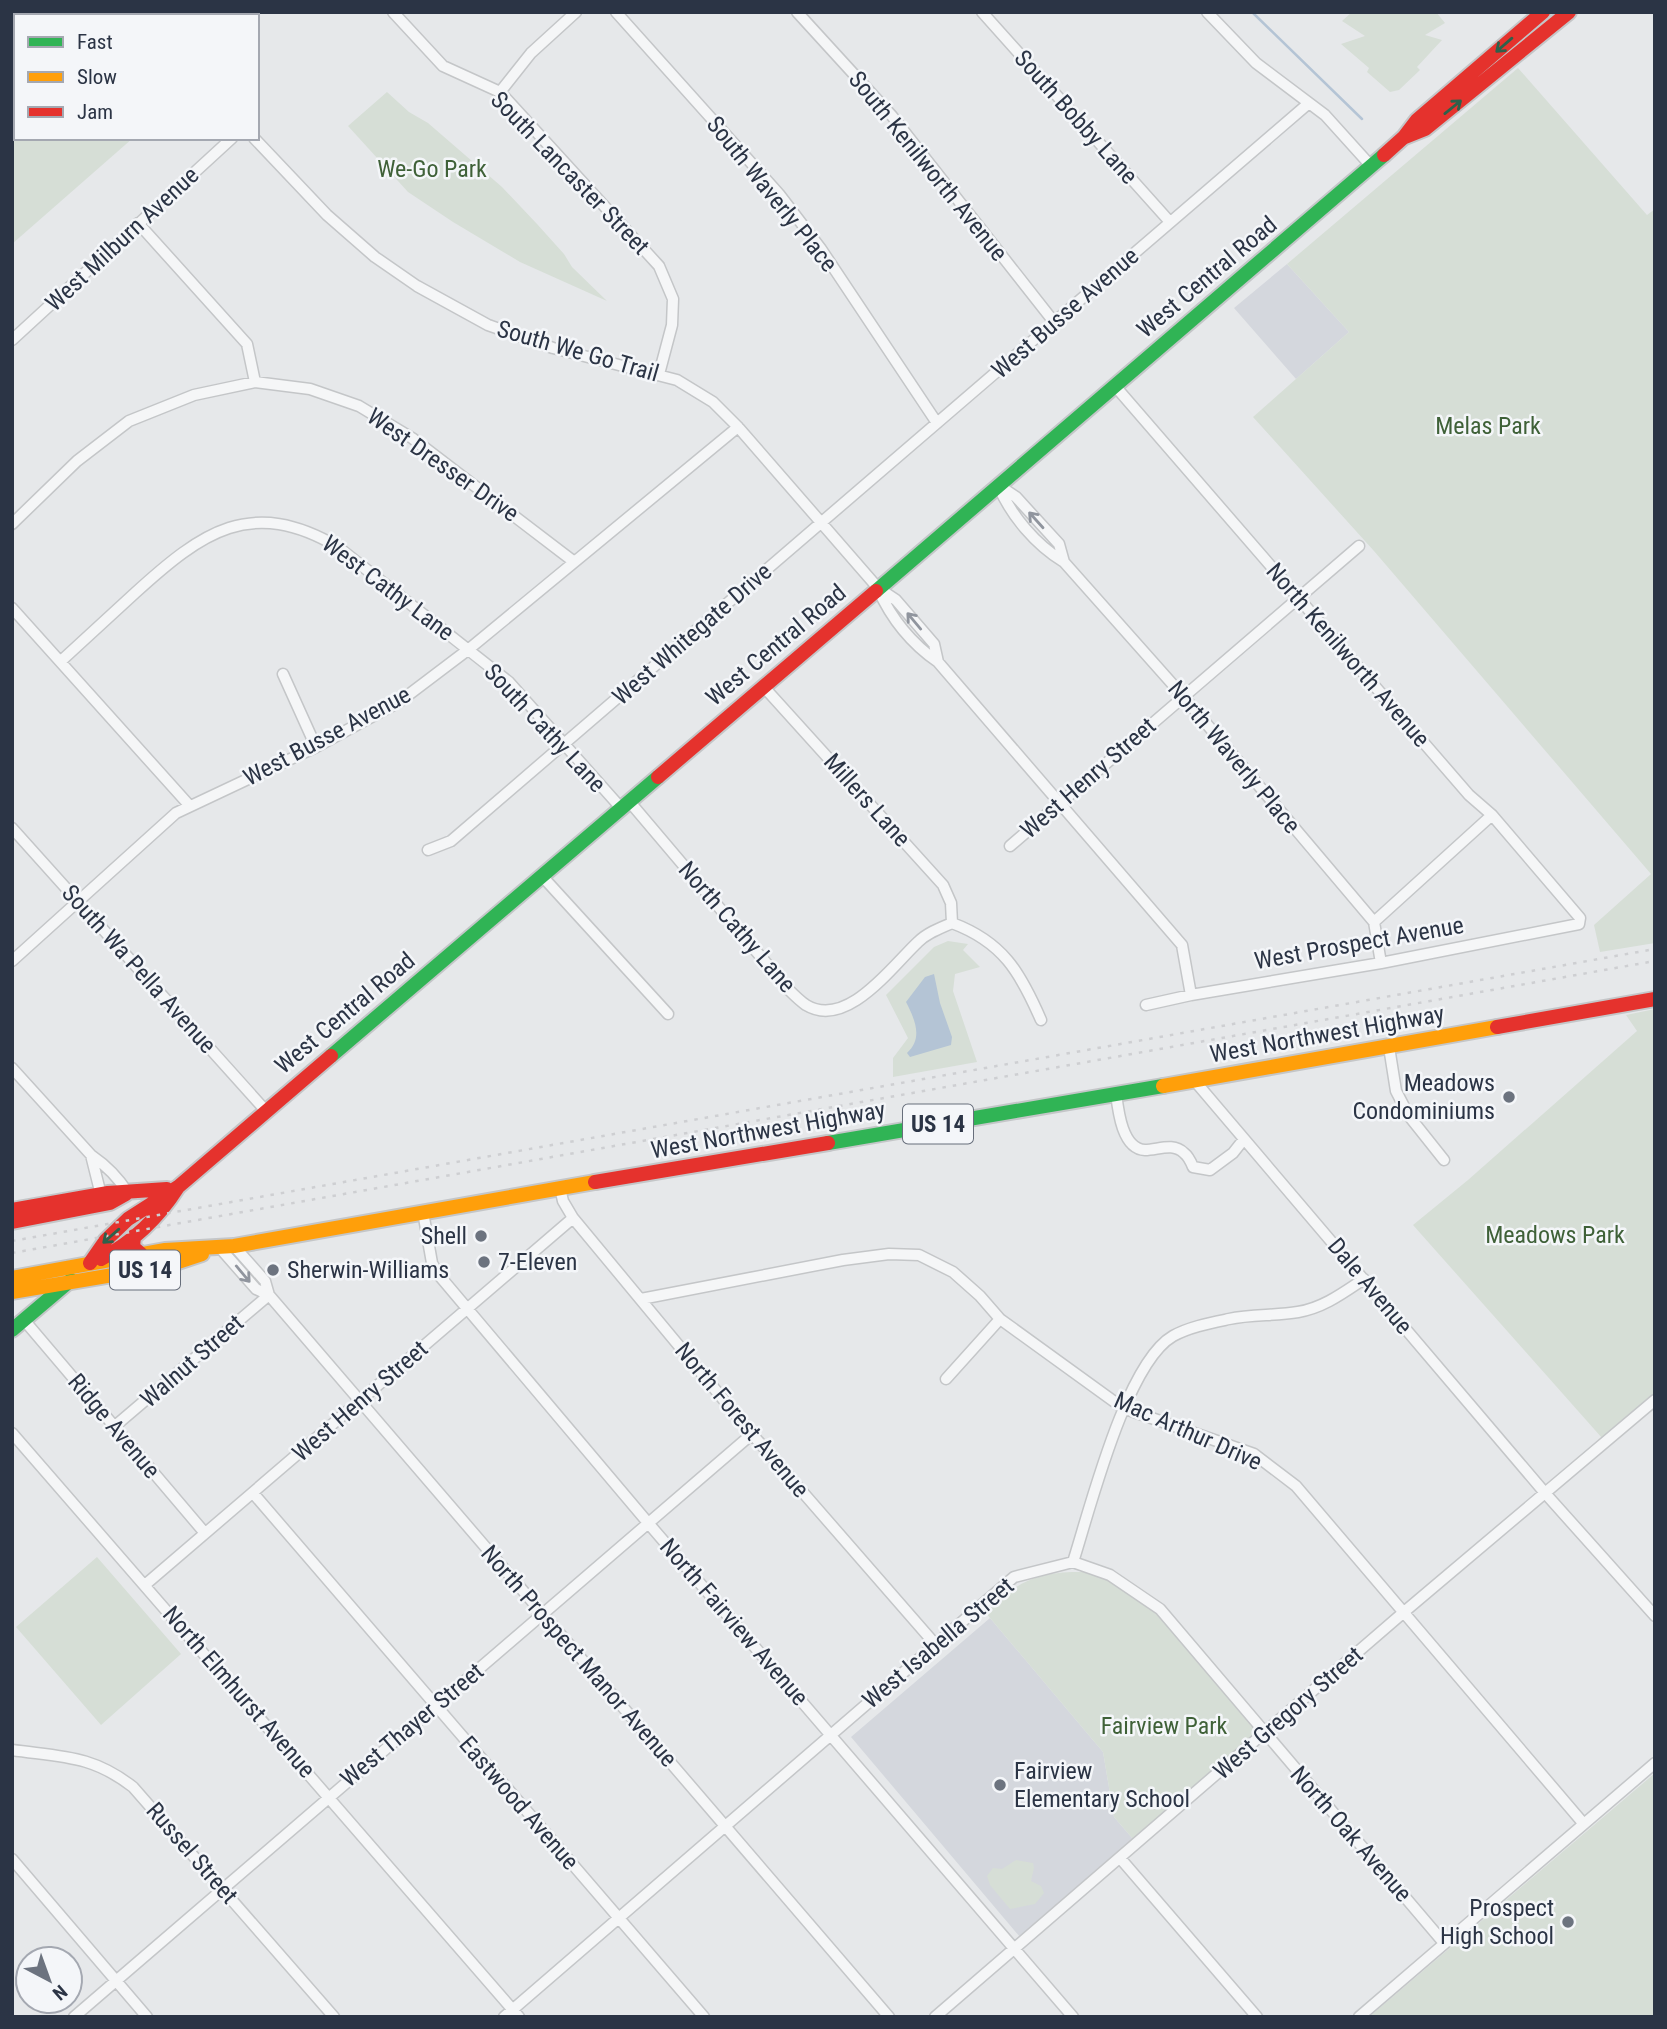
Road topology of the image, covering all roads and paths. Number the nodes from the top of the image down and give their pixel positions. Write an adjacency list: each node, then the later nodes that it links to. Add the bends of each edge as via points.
1 (393, 12): 9 (street, South Lancaster Street, via 443,66)
2 (576, 12): 9 (street, via 530,53)
3 (617, 12): 22 (street, South Waverly Place, via 779,194)
4 (797, 12): 17 (street, South Kenilworth Avenue, via 892,116)
5 (982, 12): 15 (street, South Bobby Lane)
6 (1206, 12): 10 (street, via 1256,64)
7 (1543, 12): 11 (main road, West Central Road, one-way to 11, via 1417,120)
8 (1569, 12): 11 (main road, West Central Road, one-way to 8, via 1425,129)
9 (500, 92): 19 (street, South Lancaster Street, via 659,266 673,299 672,324)
10 (1309, 103): 14 (street); 15 (street, West Busse Avenue)
11 (1404, 138): 14 (main road, West Central Road)
12 (230, 140): 16 (street, West Milburn Avenue)
13 (256, 140): 19 (street, South We Go Trail, via 327,215 417,286 488,325 554,348)
14 (1371, 166): 21 (main road, West Central Road)
15 (1170, 222): 17 (street, West Busse Avenue)
16 (138, 223): 18 (street, West Milburn Avenue); 20 (street, via 247,344)
17 (1054, 322): 22 (street, West Busse Avenue)
18 (12, 340)
19 (659, 374): 23 (street, South We Go Trail, via 713,402)
20 (256, 382): 26 (street, West Dresser Drive, via 194,395 129,421 77,461); 28 (street, West Dresser Drive, via 310,389 359,406 412,438)
21 (1115, 386): 24 (main road, West Central Road); 30 (street, North Kenilworth Avenue)
22 (937, 423): 25 (street, West Busse Avenue)
23 (738, 427): 25 (street, South We Go Trail); 28 (street, West Busse Avenue)
24 (998, 485): 29 (main road, West Central Road); 36 (street, North Waverly Place, via 1016,497 1059,544 1064,562)
25 (820, 523): 29 (street, South We Go Trail); 37 (street, West Whitegate Drive)
26 (12, 524)
27 (1359, 546): 30 (street, West Henry Street)
28 (573, 561): 32 (street, West Busse Avenue)
29 (878, 588): 35 (main road, West Central Road); 39 (street, South We Go Trail, via 887,608 920,650 938,662)
30 (1298, 598): 36 (street, West Henry Street); 42 (street, North Kenilworth Avenue)
31 (12, 608): 33 (street)
32 (468, 649): 33 (street, West Cathy Lane, via 338,547 294,526 260,522 215,532 188,548); 37 (street, South Cathy Lane, via 509,682); 38 (street, West Busse Avenue, via 399,702)
33 (61, 661): 41 (street)
34 (283, 674): 38 (street)
35 (763, 686): 40 (main road, West Central Road); 49 (street, Millers Lane, via 943,885 951,903)
36 (1183, 696): 39 (street, West Henry Street); 48 (street, North Waverly Place)
37 (564, 745): 40 (street, South Cathy Lane); 45 (street, West Whitegate Drive, via 451,841)
38 (316, 747): 41 (street, West Busse Avenue)
39 (1060, 802): 44 (street, West Henry Street); 53 (street, South We Go Trail, via 1182,945)
40 (625, 805): 46 (main road, West Central Road); 49 (street, North Cathy Lane, via 806,1005 830,1009 865,994 919,940)
41 (189, 806): 47 (street, West Busse Avenue)
42 (1492, 815): 48 (street); 50 (street, North Kenilworth Avenue, via 1577,914)
43 (12, 828): 47 (street, South Wa Pella Avenue)
44 (1010, 846)
45 (428, 850)
46 (542, 876): 56 (street); 62 (main road, West Central Road)
47 (78, 901): 51 (street, West Busse Avenue); 62 (street, South Wa Pella Avenue)
48 (1374, 922): 52 (street)
49 (952, 923): 57 (street, via 974,932 1011,964)
50 (1579, 924): 52 (street, West Prospect Avenue)
51 (12, 961)
52 (1381, 963): 53 (street, West Prospect Avenue)
53 (1191, 995): 55 (street, West Prospect Avenue)
54 (1655, 999): 58 (main road, West Northwest Highway / US 14)
55 (1146, 1005)
56 (668, 1014)
57 (1041, 1020)
58 (1389, 1046): 60 (main road, West Northwest Highway / US 14); 65 (street, via 1396,1091 1409,1116)
59 (12, 1068): 64 (street)
60 (1194, 1080): 61 (main road, West Northwest Highway / US 14); 63 (street, Dale Avenue)
61 (1116, 1093): 63 (street, via 1121,1128 1142,1150 1178,1149 1194,1167 1210,1170); 67 (main road, West Northwest Highway / US 14)
62 (266, 1111): 66 (main road, West Central Road)
63 (1244, 1139): 80 (street, Dale Avenue)
64 (91, 1155): 68 (street, via 107,1166); 69 (street)
65 (1444, 1160)
66 (178, 1187): 68 (main road); 72 (main road, West Central Road); 75 (main road, West Central Road, via 169,1205)
67 (560, 1188): 71 (main road, West Northwest Highway / US 14); 73 (street, North Forest Avenue)
68 (128, 1194): 69 (main road)
69 (106, 1199): 70 (main road); 72 (main road, via 122,1203); 74 (main road)
70 (12, 1210)
71 (423, 1212): 76 (main road, West Northwest Highway / US 14); 85 (street, North Fairview Avenue, via 435,1268)
72 (132, 1217): 78 (main road, West Central Road, one-way to 78, via 99,1246)
73 (573, 1218): 84 (street, North Forest Avenue); 85 (street, West Henry Street)
74 (12, 1222)
75 (134, 1236): 77 (main road, via 133,1247); 78 (main road, West Central Road, via 114,1253)
76 (227, 1247): 77 (main road, West Northwest Highway / US 14); 81 (main road, West Northwest Highway / US 14, via 166,1266); 83 (street, North Prospect Manor Avenue, via 256,1289)
77 (141, 1254): 78 (main road, West Northwest Highway / US 14)
78 (90, 1263): 79 (main road, West Northwest Highway / US 14); 81 (main road, West Central Road)
79 (12, 1278)
80 (1364, 1279): 92 (street, via 1322,1306 1204,1324 1172,1337 1152,1355); 97 (street, Dale Avenue)
81 (67, 1283): 82 (main road, West Northwest Highway / US 14); 87 (main road, West Central Road)
82 (12, 1292)
83 (269, 1295): 90 (street, North Prospect Manor Avenue); 93 (street, Walnut Street)
84 (641, 1299): 86 (street, Mac Arthur Drive, via 843,1259 919,1255 953,1272); 95 (street, North Forest Avenue)
85 (467, 1309): 90 (street, West Henry Street); 98 (street, North Fairview Avenue)
86 (1000, 1319): 89 (street); 92 (street, Mac Arthur Drive)
87 (24, 1320): 88 (main road, West Central Road); 93 (street, Ridge Avenue)
88 (12, 1330)
89 (946, 1379)
90 (360, 1401): 96 (street, West Henry Street); 103 (street, North Prospect Manor Avenue)
91 (1654, 1401): 97 (street, West Gregory Street)
92 (1123, 1408): 100 (street); 102 (street, Mac Arthur Drive, via 1254,1454 1296,1486)
93 (115, 1426): 99 (street, Ridge Avenue)
94 (12, 1433): 101 (street, North Elmhurst Avenue)
95 (752, 1434): 98 (street, West Thayer Street); 105 (street, North Forest Avenue)
96 (253, 1493): 99 (street, West Henry Street); 106 (street, Eastwood Avenue)
97 (1545, 1493): 102 (street, West Gregory Street); 104 (street, Dale Avenue)
98 (649, 1524): 103 (street, West Thayer Street); 107 (street, North Fairview Avenue)
99 (204, 1532): 101 (street, West Henry Street)
100 (1073, 1562): 105 (street, West Isabella Street, via 1014,1577); 108 (street, North Oak Avenue, via 1110,1575 1160,1609)
101 (146, 1584): 111 (street, North Elmhurst Avenue)
102 (1404, 1612): 108 (street, West Gregory Street); 112 (street, Mac Arthur Drive)
103 (543, 1614): 106 (street, West Thayer Street); 113 (street, North Prospect Manor Avenue)
104 (1655, 1616)
105 (935, 1644): 107 (street, West Isabella Street)
106 (435, 1706): 111 (street, West Thayer Street); 117 (street, Eastwood Avenue)
107 (831, 1734): 113 (street, West Isabella Street); 119 (street, North Fairview Avenue)
108 (1265, 1734): 114 (street, West Gregory Street); 118 (street, North Oak Avenue)
109 (12, 1750): 116 (street, Russel Street, via 84,1760 119,1776)
110 (1655, 1763): 112 (street)
111 (328, 1796): 116 (street, West Thayer Street); 121 (street, North Elmhurst Avenue)
112 (1583, 1823): 118 (street)
113 (726, 1827): 117 (street, West Isabella Street); 126 (street, North Prospect Manor Avenue)
114 (1120, 1858): 119 (street, West Gregory Street); 129 (street)
115 (12, 1859): 120 (street)
116 (223, 1888): 120 (street, West Thayer Street); 124 (street, Russel Street)
117 (619, 1918): 121 (street, West Isabella Street); 125 (street, Eastwood Avenue)
118 (1444, 1943): 130 (street)
119 (1015, 1949): 127 (street, West Gregory Street); 128 (street, North Fairview Avenue)
120 (116, 1980): 122 (street, West Thayer Street); 123 (street)
121 (512, 2014)
122 (74, 2017)
123 (148, 2017)
124 (334, 2017)
125 (704, 2017)
126 (889, 2017)
127 (936, 2017)
128 (1073, 2017)
129 (1256, 2017)
130 (1359, 2017)

